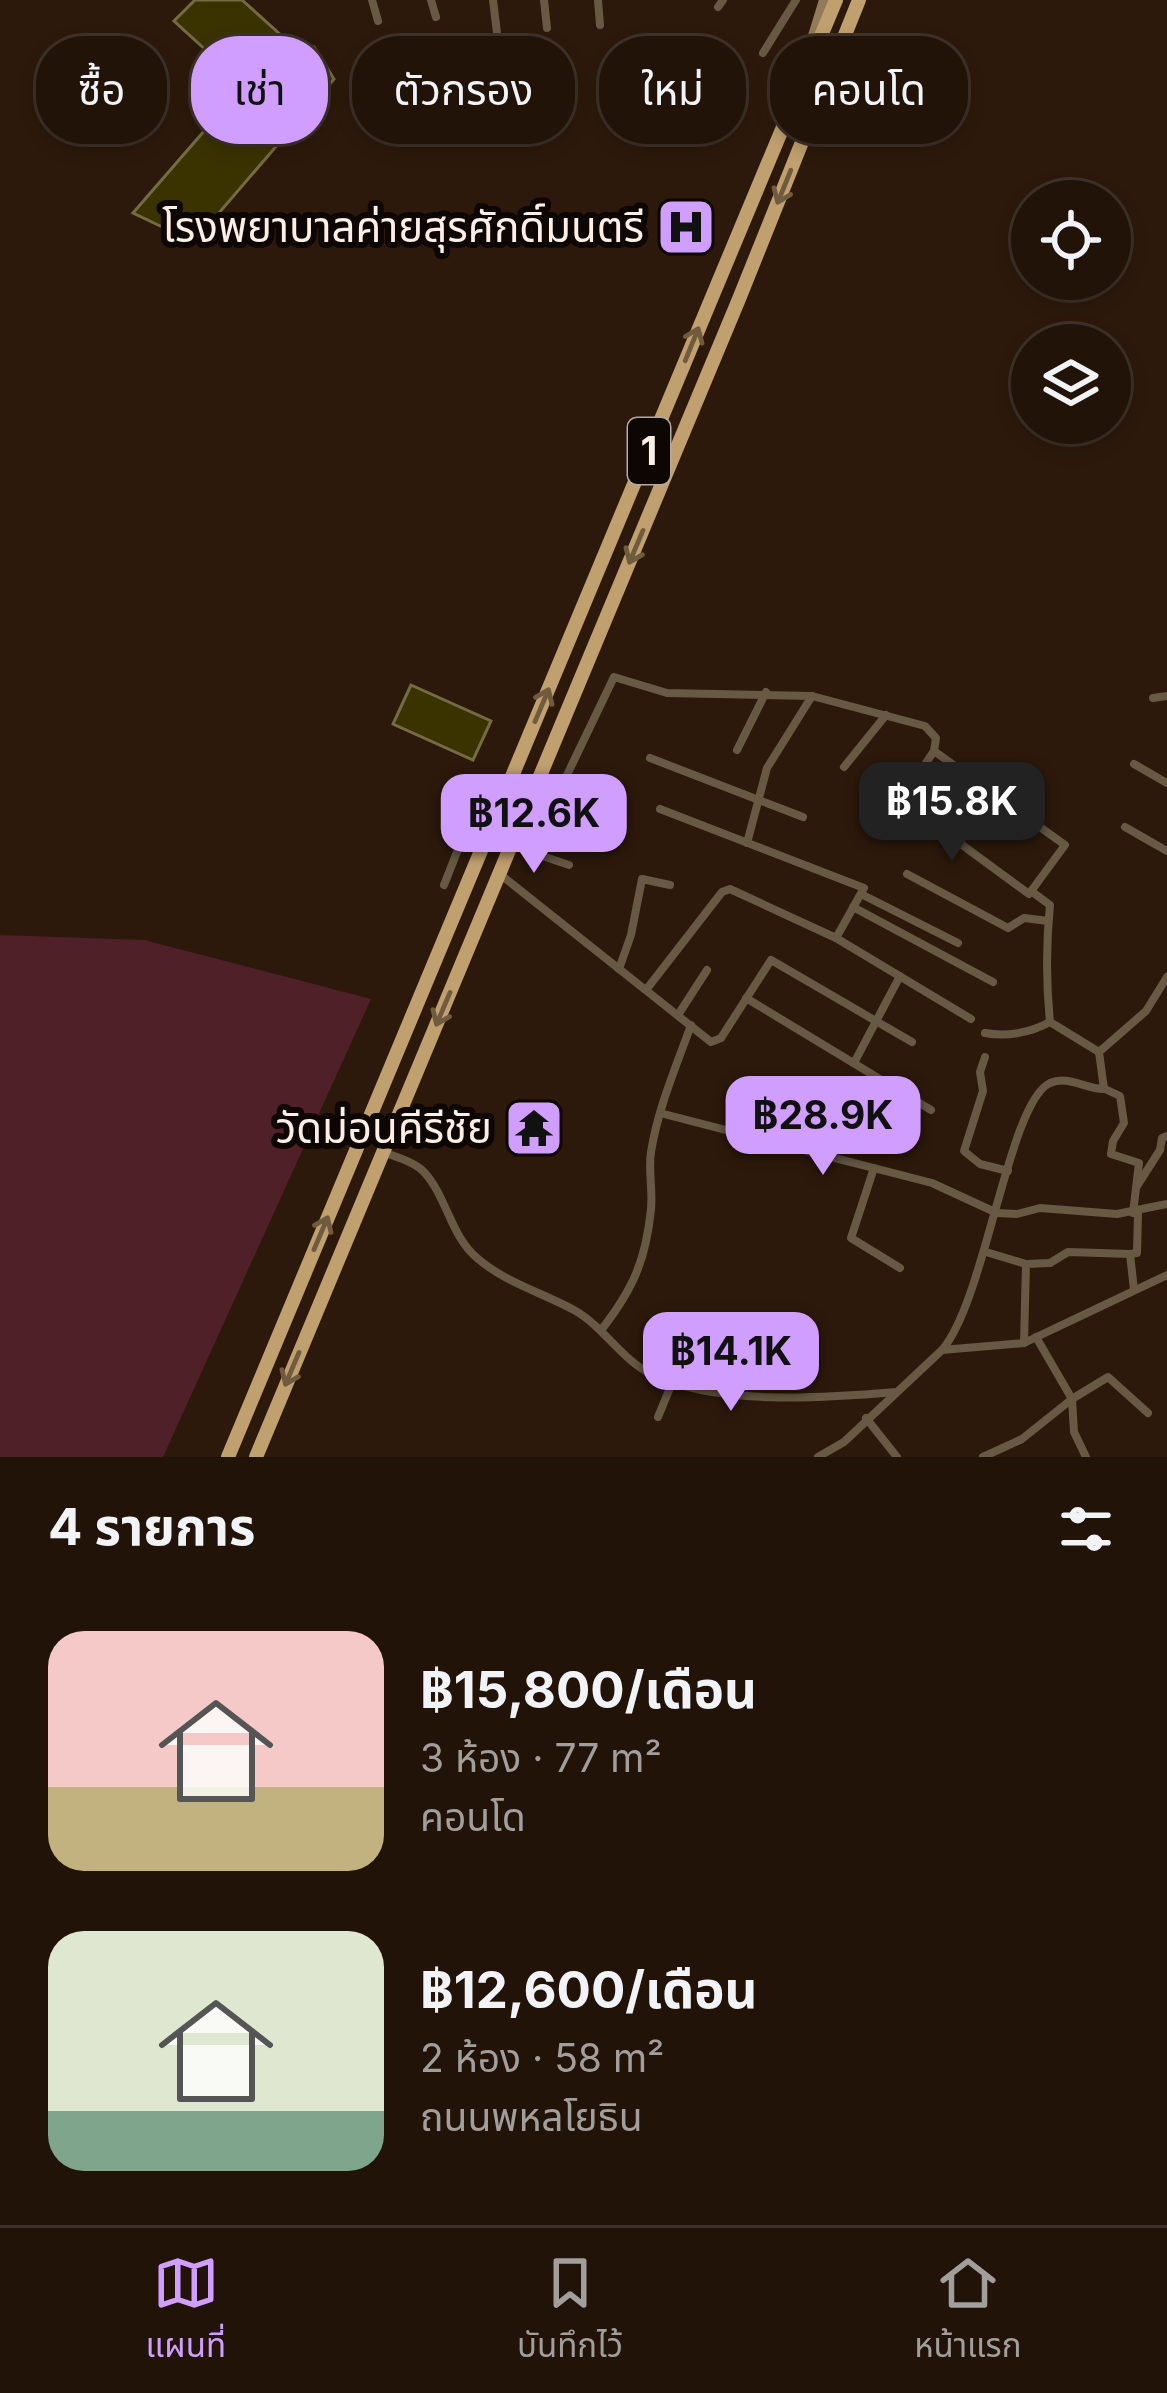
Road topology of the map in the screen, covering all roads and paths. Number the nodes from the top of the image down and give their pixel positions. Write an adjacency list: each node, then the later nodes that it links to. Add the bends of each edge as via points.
1 (372, 0): 11 (street)
2 (431, 0): 10 (street)
3 (494, 0): 14 (street)
4 (544, 0): 13 (street)
5 (598, 0): 12 (street)
6 (796, 0): 17 (street)
7 (824, 0): 15 (main road, 1)
8 (836, 0): 16 (highway, 1)
9 (859, 0): 37 (highway, 1, one-way to 37)
10 (436, 17)
11 (378, 21)
12 (600, 25)
13 (547, 28)
14 (497, 33)
15 (811, 36)
16 (822, 36)
17 (763, 53)
18 (778, 144): 44 (highway, 1, one-way to 18)
19 (766, 692): 20 (street); 24 (street); 29 (street, via 667,693 614,676)
20 (812, 696): 23 (street); 32 (street, via 767,768)
21 (1167, 696): 22 (street)
22 (1153, 698)
23 (886, 715): 25 (street, via 925,726 936,738); 28 (street)
24 (737, 750)
25 (934, 751): 45 (street, via 1065,845); 45 (street, via 902,800)
26 (650, 758): 32 (street)
27 (1134, 764): 31 (street)
28 (844, 767)
29 (567, 775)
30 (485, 781): 42 (street)
31 (1167, 783)
32 (758, 800): 34 (street); 36 (street)
33 (660, 809): 36 (street)
34 (803, 817)
35 (1125, 827): 38 (street)
36 (747, 843): 46 (street, via 864,888)
37 (512, 845): 39 (street); 40 (highway, 1)
38 (1167, 851)
39 (569, 865)
40 (499, 874): 47 (highway, 1); 52 (street)
41 (907, 874): 49 (street, via 1008,928 1024,918)
42 (444, 885)
43 (670, 885): 52 (street, via 642,879)
44 (464, 890): 47 (highway); 99 (highway, 1, one-way to 44)
45 (1031, 891): 49 (street, via 1050,904)
46 (860, 894): 48 (street); 51 (street)
47 (488, 901): 75 (highway, 1, one-way to 75)
48 (853, 907): 50 (street); 56 (street)
49 (1048, 920): 62 (street)
50 (836, 938): 54 (street); 57 (street, via 726,890)
51 (958, 943)
52 (620, 969): 57 (street)
53 (707, 970): 59 (street)
54 (900, 976): 60 (street); 61 (street)
55 (1167, 977): 66 (street, via 1147,1011)
56 (993, 982)
57 (646, 990): 59 (street)
58 (746, 998): 61 (street, via 770,960); 63 (street, via 721,1038 711,1042); 68 (street)
59 (678, 1015): 63 (street)
60 (971, 1019)
61 (876, 1021): 65 (street); 68 (street)
62 (1050, 1022): 64 (street); 66 (street)
63 (691, 1025): 72 (street)
64 (985, 1033)
65 (912, 1042)
66 (1099, 1052): 69 (street)
67 (985, 1057): 77 (street, via 964,1151)
68 (854, 1064): 71 (street)
69 (1104, 1089): 77 (street, via 1071,1080 1044,1087); 78 (street, via 1120,1096 1124,1120 1110,1152 1139,1163)
70 (826, 1108): 74 (street)
71 (931, 1110)
72 (660, 1113): 74 (street); 89 (street, via 643,1254 630,1293)
73 (1167, 1136): 78 (street)
74 (807, 1151): 76 (street)
75 (383, 1152): 89 (street, via 427,1174 475,1257); 100 (highway, 1, one-way to 100)
76 (874, 1168): 80 (street); 85 (street, via 851,1238)
77 (1008, 1171): 80 (street)
78 (1136, 1187): 81 (street)
79 (1167, 1204): 81 (street)
80 (997, 1213): 81 (street); 82 (street)
81 (1135, 1213): 83 (street, via 1137,1253)
82 (986, 1252): 84 (street); 92 (street, via 961,1323)
83 (1130, 1254): 84 (street, via 1068,1252); 87 (street)
84 (1026, 1264): 91 (street)
85 (900, 1268)
86 (1163, 1277): 87 (street); 88 (street)
87 (1134, 1290): 90 (street)
88 (1167, 1290)
89 (602, 1329): 93 (street, via 646,1372)
90 (1036, 1337): 91 (street); 95 (street)
91 (1024, 1343): 92 (street)
92 (942, 1350): 94 (street)
93 (672, 1383): 94 (street, via 756,1396); 97 (street)
94 (896, 1392): 98 (street)
95 (1072, 1399): 96 (street, via 1108,1377); 103 (street, via 1022,1439); 104 (street)
96 (1148, 1413)
97 (658, 1418)
98 (866, 1418): 101 (street); 102 (street)
99 (228, 1457)
100 (256, 1457)
101 (818, 1457)
102 (897, 1457)
103 (982, 1457)
104 (1086, 1457)

